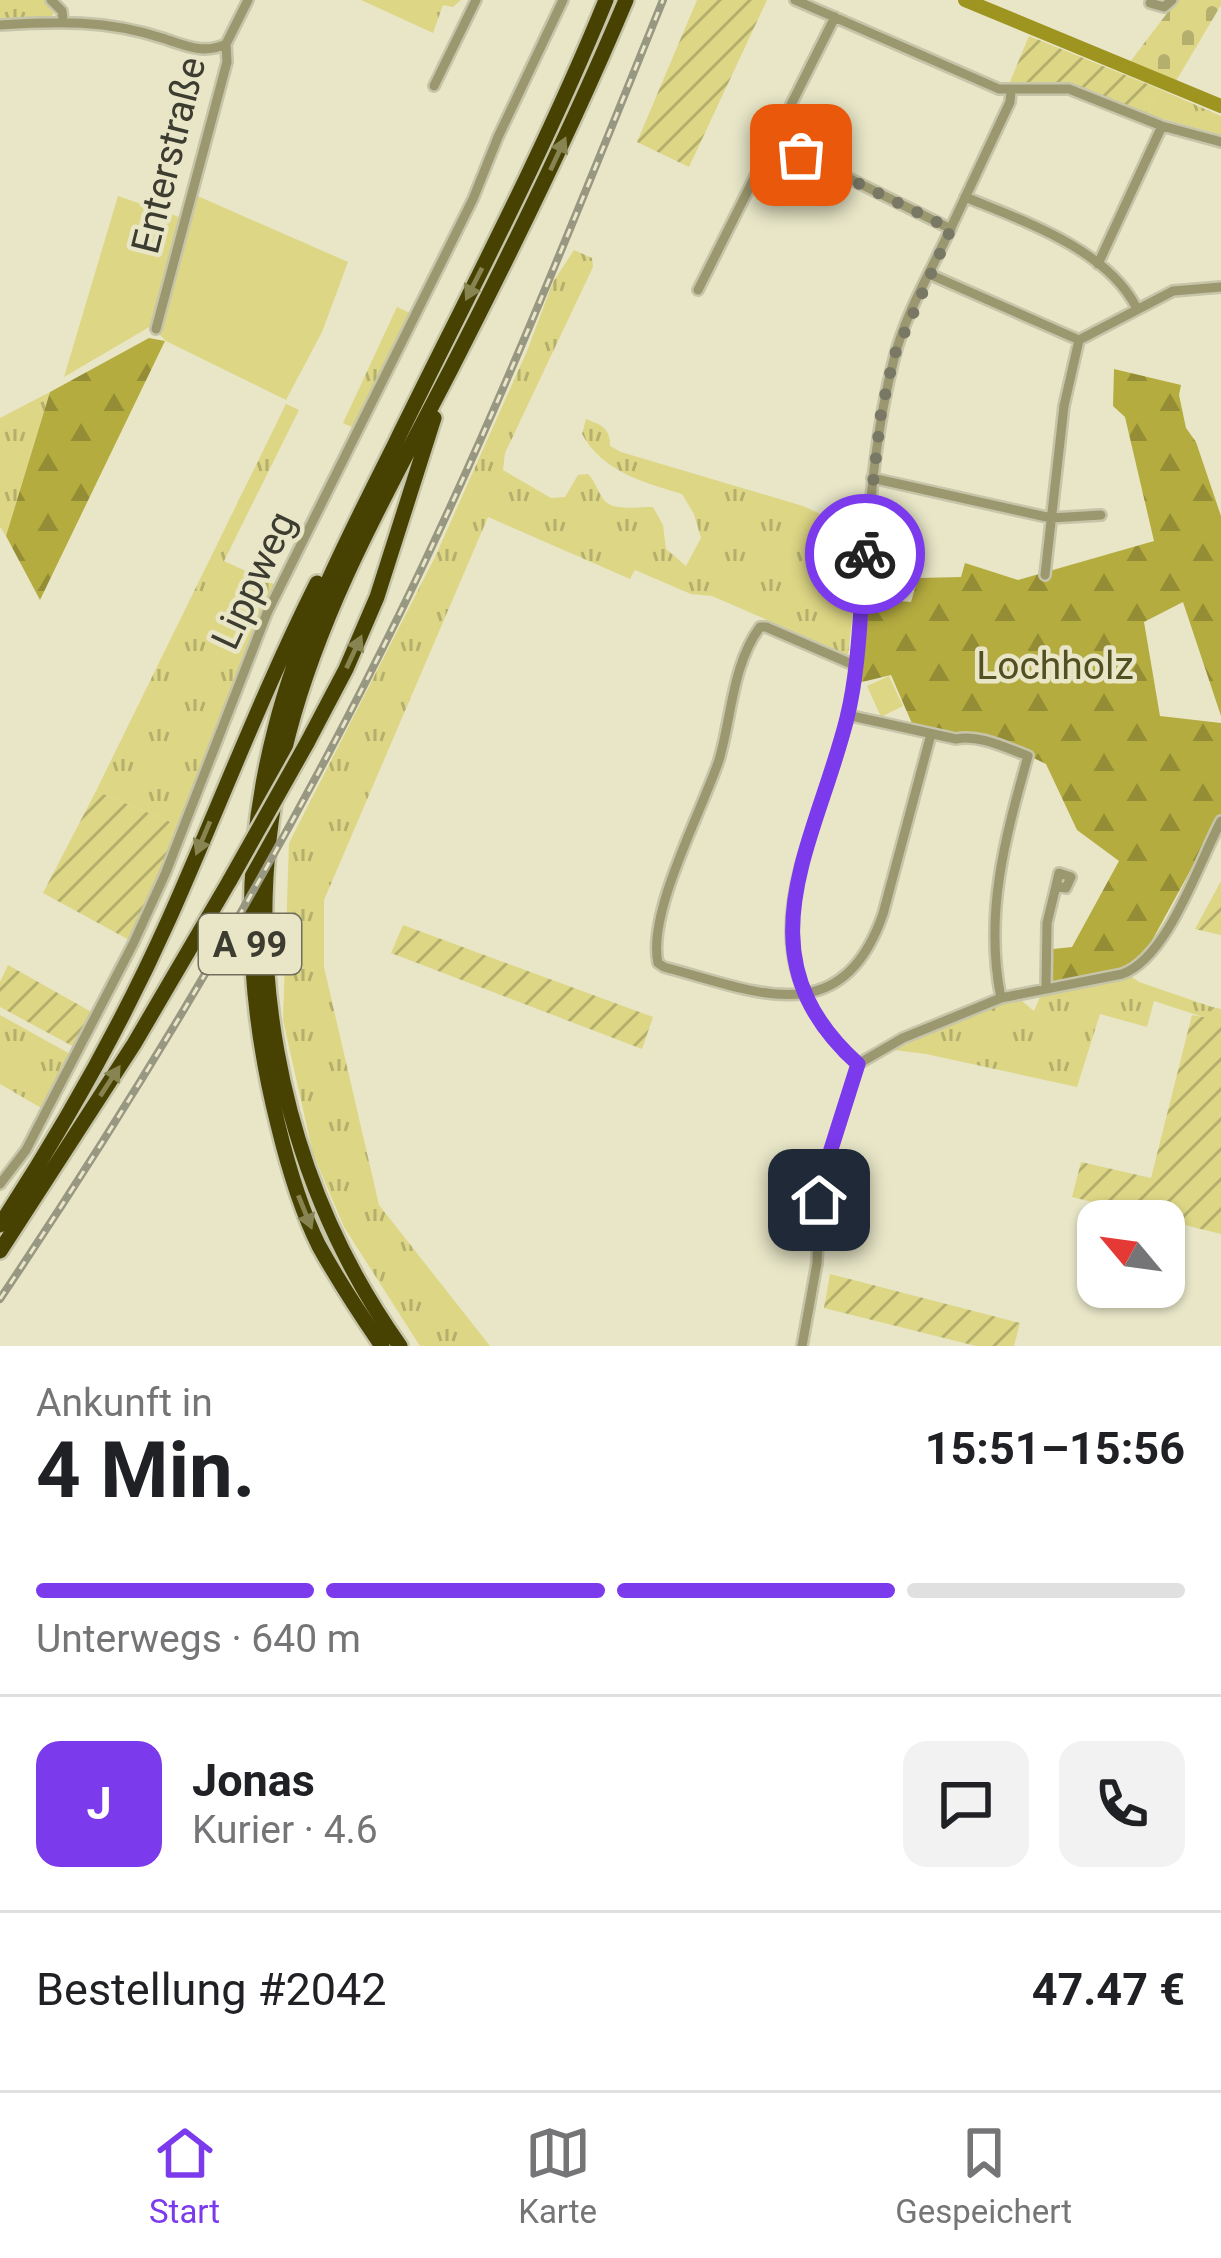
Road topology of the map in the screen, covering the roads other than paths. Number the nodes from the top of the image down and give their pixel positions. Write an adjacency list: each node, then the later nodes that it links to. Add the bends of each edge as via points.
1 (51, 0): 11 (street)
2 (248, 0): 13 (street, Enterstraße)
3 (476, 0): 14 (street)
4 (563, 0): 43 (street, Lippweg, via 267,613 133,944 26,1150)
5 (606, 0): 32 (highway, A 99, one-way to 32, via 536,160)
6 (626, 0): 28 (highway, A 99, one-way to 6)
7 (795, 0): 10 (street)
8 (1172, 0): 9 (street)
9 (1150, 3)
10 (835, 17): 15 (street); 17 (street)
11 (63, 20): 12 (street); 13 (street, via 124,25 207,51)
12 (0, 25)
13 (226, 44): 26 (street, Enterstraße)
14 (434, 86)
15 (1011, 92): 16 (street, via 1076,90); 19 (street)
16 (1162, 125): 18 (street); 21 (street)
17 (772, 140): 20 (street); 24 (street)
18 (1221, 142)
19 (965, 197): 20 (street); 21 (street, via 1035,225)
20 (951, 229): 22 (street)
21 (1098, 264): 25 (street)
22 (929, 274): 27 (street); 29 (street, via 894,356)
23 (1221, 287): 25 (street, via 1187,287)
24 (698, 290)
25 (1136, 307): 27 (street)
26 (156, 328)
27 (1079, 340): 31 (street)
28 (450, 371): 45 (highway, A 99, one-way to 28, bridge, via 134,1044 346,669); 47 (highway, A 99, via 367,532 307,674 273,809 266,875 271,1016 285,1093 332,1234)
29 (872, 478): 31 (street); 34 (street)
30 (1101, 515): 31 (street)
31 (1051, 518): 33 (street)
32 (352, 530): 44 (highway, A 99, one-way to 44, via 293,631 121,1019); 46 (highway, A 99, one-way to 46, via 274,730 258,811 250,955 256,1022 290,1174 318,1243)
33 (1045, 575)
34 (854, 665): 35 (street); 40 (street, via 760,627 742,661 658,939 664,968 779,997)
35 (848, 715): 36 (street); 40 (street, via 793,894 792,951)
36 (931, 734): 40 (street, via 875,936 851,969); 41 (street, via 1028,756 995,892)
37 (1221, 820): 39 (street, via 1176,913 1137,967)
38 (1056, 886): 39 (street)
39 (1046, 987): 41 (street)
40 (803, 995): 42 (street)
41 (1001, 998): 42 (street)
42 (858, 1064): 48 (street, via 820,1184)
43 (0, 1184)
44 (0, 1225)
45 (0, 1251)
46 (382, 1346)
47 (400, 1346)
48 (802, 1346)

